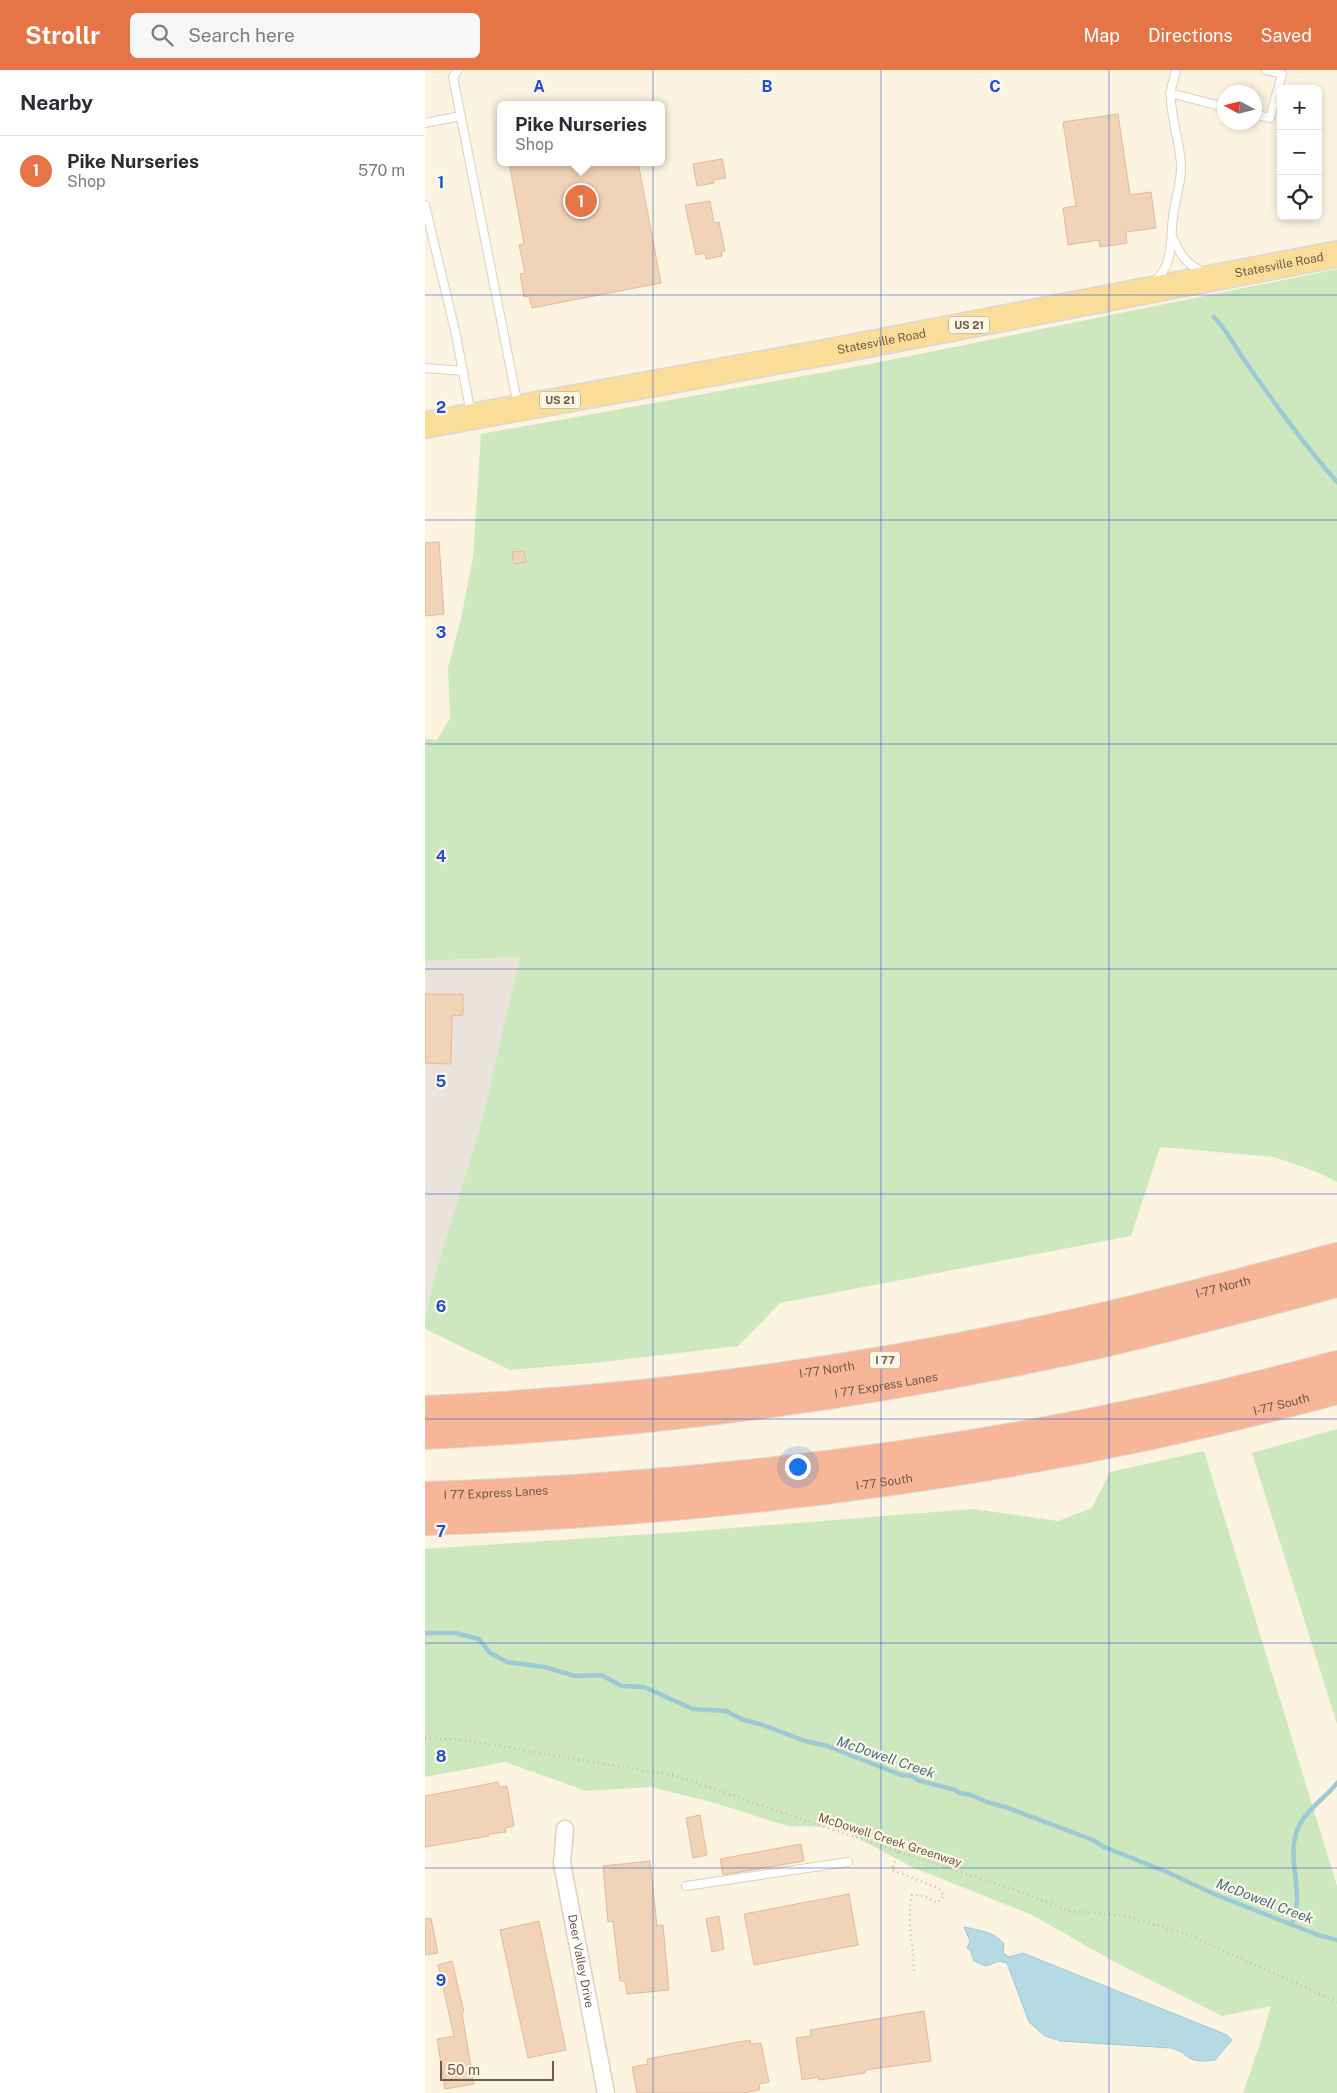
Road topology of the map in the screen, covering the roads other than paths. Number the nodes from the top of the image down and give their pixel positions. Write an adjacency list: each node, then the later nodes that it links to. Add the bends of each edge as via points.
1 (458, 70): 7 (lane, via 453,77)
2 (1176, 70): 5 (lane)
3 (1266, 70): 4 (lane)
4 (1282, 72): 8 (lane, via 1270,118)
5 (1170, 93): 6 (lane); 11 (lane, via 1181,165)
6 (1217, 105)
7 (461, 116): 9 (lane); 17 (lane)
8 (1262, 116)
9 (425, 123)
10 (425, 204): 16 (lane)
11 (1173, 238): 13 (lane, via 1181,256 1193,268); 14 (lane, via 1161,276)
12 (1337, 254): 13 (main road, Statesville Road / US 21)
13 (1217, 277): 14 (main road, Statesville Road / US 21)
14 (1145, 291): 17 (main road, Statesville Road / US 21)
15 (425, 368): 16 (lane)
16 (463, 371): 18 (lane)
17 (518, 408): 18 (main road, Statesville Road / US 21)
18 (471, 416): 19 (main road, Statesville Road / US 21)
19 (425, 425)
20 (1337, 1257): 24 (highway, I-77 North / I 77, via 1101,1317 860,1364 696,1388)
21 (1337, 1283): 25 (highway, I 77 Express Lanes / I 77, via 1107,1342 864,1389 626,1420)
22 (1337, 1365): 26 (highway, I 77 Express Lanes, via 1145,1411 895,1456 649,1484)
23 (1337, 1390): 27 (highway, I-77 South, via 1150,1436 898,1480 651,1509)
24 (425, 1410)
25 (425, 1435)
26 (425, 1496)
27 (425, 1520)
28 (565, 1829): 31 (street, Deer Valley Drive, via 562,1863)
29 (848, 1862): 30 (lane)
30 (686, 1886)
31 (606, 2093)

